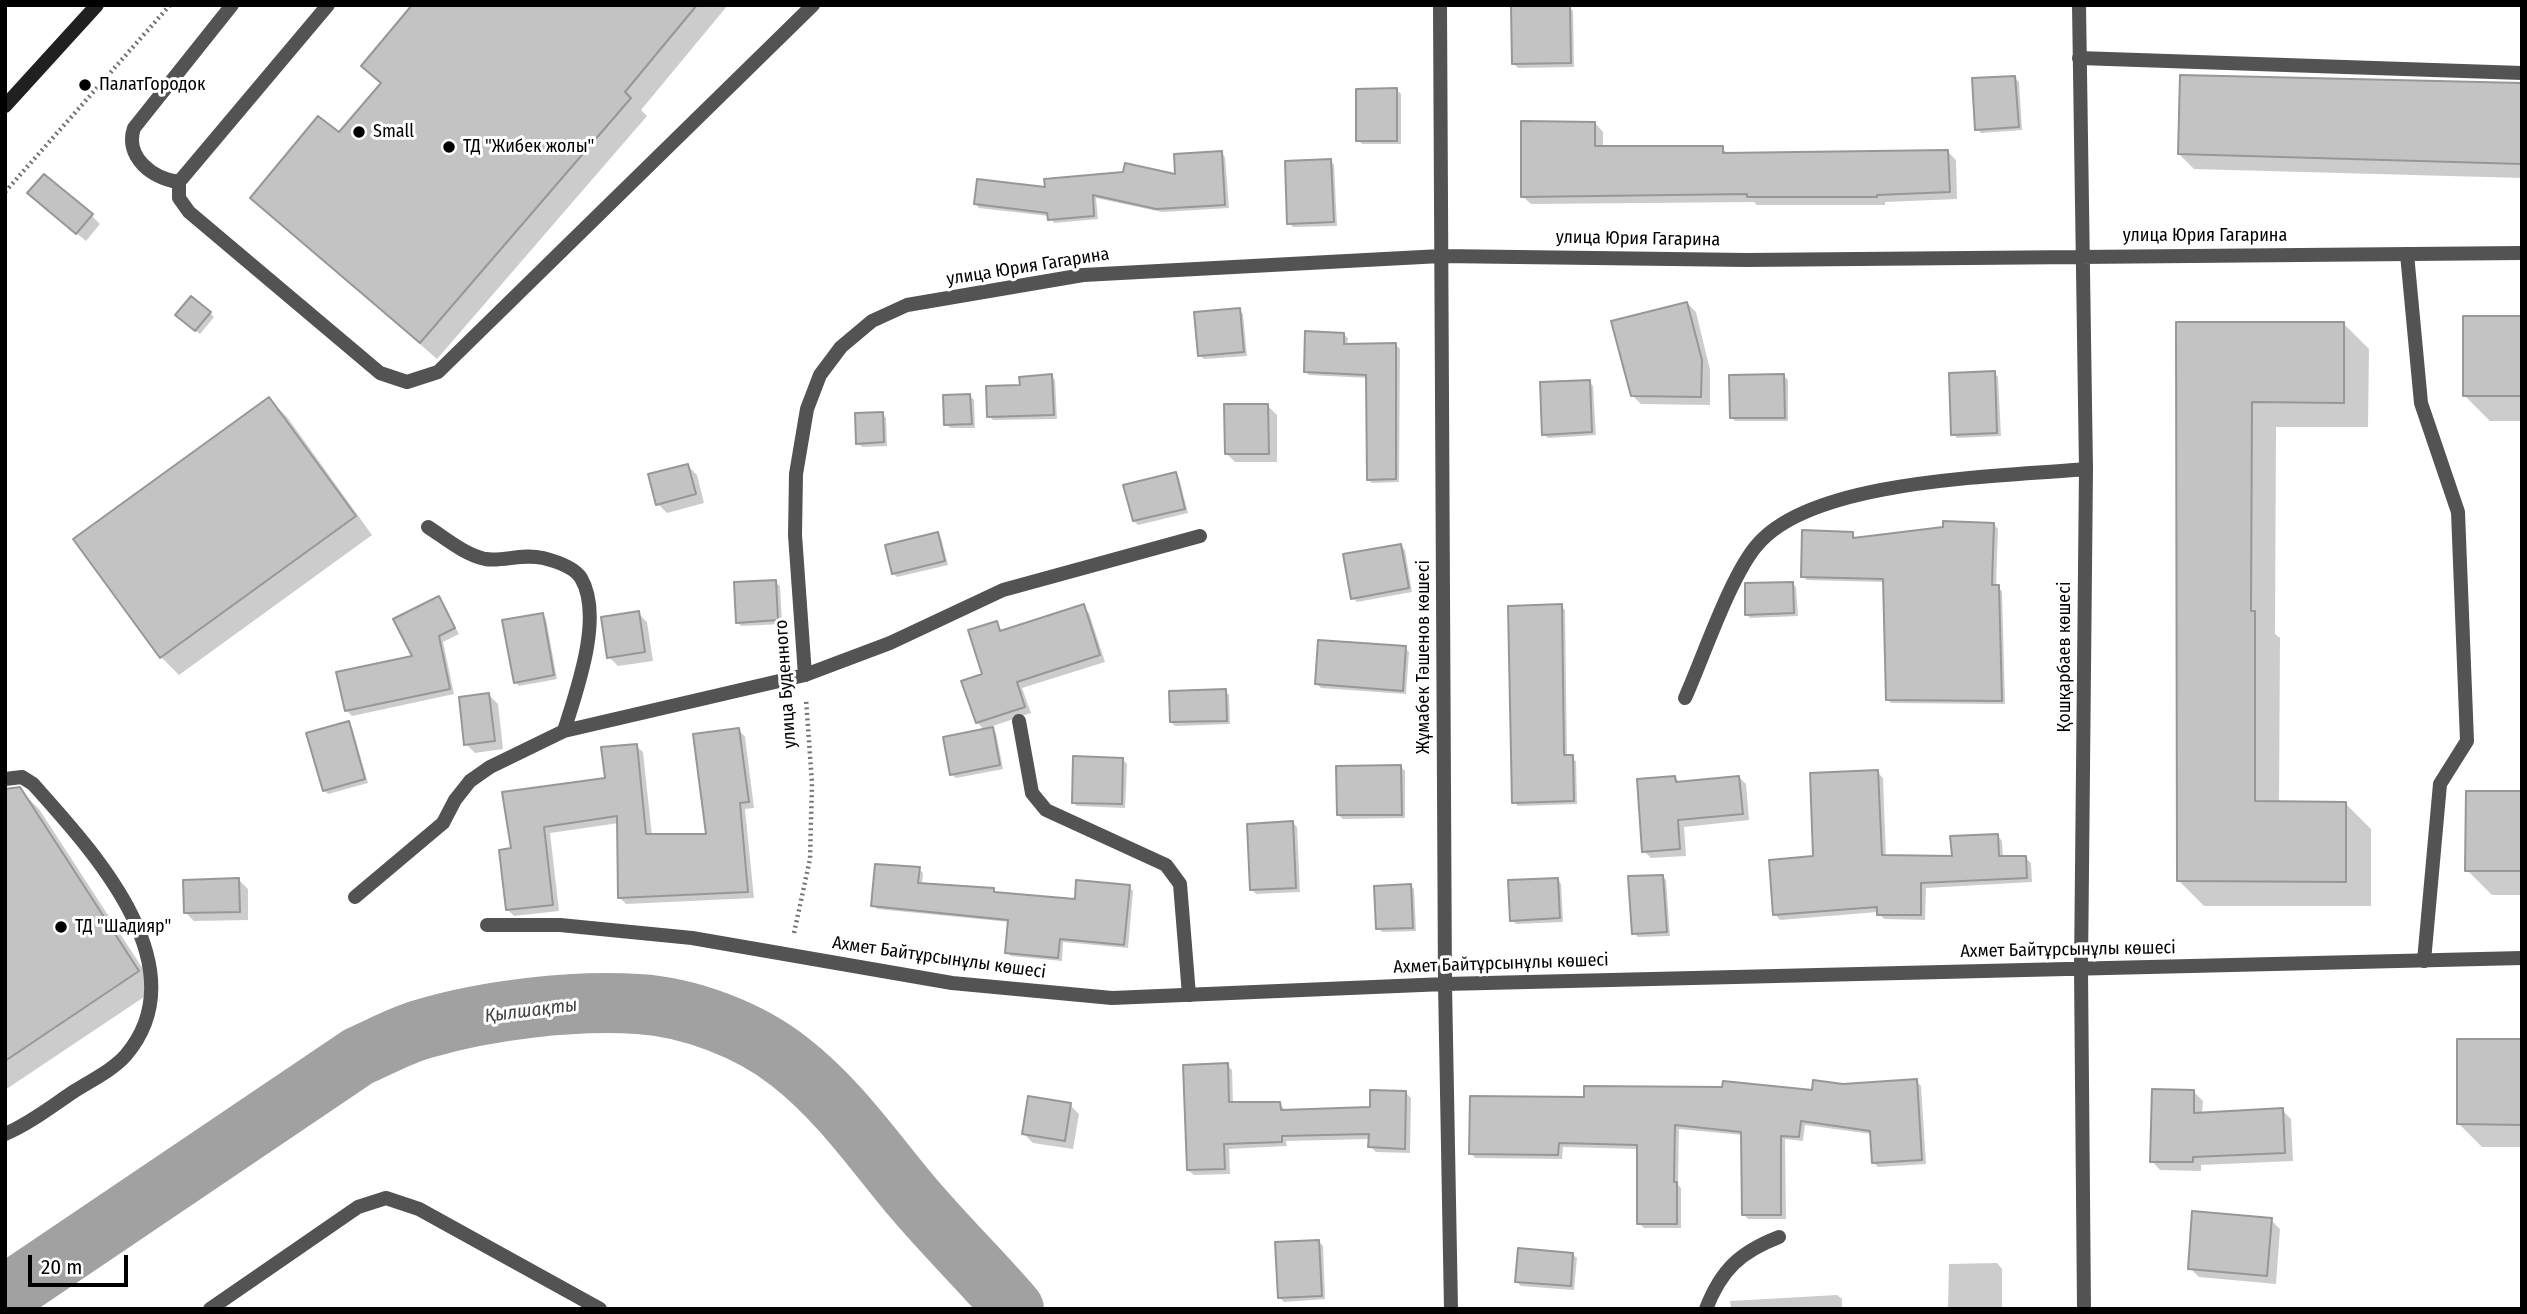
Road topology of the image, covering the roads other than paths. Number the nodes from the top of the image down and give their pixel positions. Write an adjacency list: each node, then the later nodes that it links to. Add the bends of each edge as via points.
1 (97, 5): 9 (street)
2 (232, 5): 10 (street, via 130,139 132,151 156,178)
3 (328, 5): 10 (street)
4 (813, 5): 10 (street, via 438,372 424,378 407,382 380,373 189,212 179,198)
5 (1440, 5): 13 (street, Жұмабек Тәшенов көшесі)
6 (2079, 5): 7 (street, Қошқарбаев көшесі)
7 (2079, 58): 8 (street); 14 (street, Қошқарбаев көшесі)
8 (2522, 73)
9 (5, 106)
10 (179, 182)
11 (2522, 253): 12 (street, улица Юрия Гагарина)
12 (2407, 254): 14 (street, улица Юрия Гагарина); 27 (street, via 2421,403 2458,512 2467,741 2440,784)
13 (1441, 256): 14 (street, улица Юрия Гагарина, via 1747,260); 15 (street, улица Юрия Гагарина, via 1083,275 907,305 872,321 841,347 820,375); 29 (street, Жұмабек Тәшенов көшесі)
14 (2080, 256): 16 (street, Қошқарбаев көшесі)
15 (807, 409): 19 (street, улица Буденного, via 796,474 795,535)
16 (2086, 469): 20 (street, via 1853,496 1778,524 1756,545 1733,587); 28 (street, Қошқарбаев көшесі)
17 (428, 527): 22 (street, via 483,559 520,554 544,558 581,577 589,632)
18 (1200, 536): 19 (street, via 1003,590 890,643)
19 (805, 675): 22 (street)
20 (1685, 698)
21 (1019, 721): 30 (street, via 1032,793 1046,810 1166,865 1180,884)
22 (564, 731): 24 (street, via 470,781 443,823)
23 (5, 779): 31 (street, via 22,777 33,784 105,872 136,920 148,954 151,995 143,1027 125,1056)
24 (355, 897)
25 (487, 925): 30 (street, Ахмет Байтұрсынұлы көшесі, via 560,925 692,938 952,983 1040,993 1112,998)
26 (2522, 958): 27 (street, Ахмет Байтұрсынұлы көшесі)
27 (2424, 961): 28 (street, Ахмет Байтұрсынұлы көшесі)
28 (2081, 970): 29 (street, Ахмет Байтұрсынұлы көшесі); 37 (street, Қошқарбаев көшесі)
29 (1445, 985): 30 (street, Ахмет Байтұрсынұлы көшесі); 35 (street, Жұмабек Тәшенов көшесі)
30 (1189, 995)
31 (5, 1134)
32 (1779, 1237): 36 (street, via 1752,1248 1731,1265)
33 (210, 1309): 34 (street, via 344,1214 372,1200 386,1199 419,1209)
34 (600, 1309)
35 (1451, 1309)
36 (1706, 1309)
37 (2084, 1309)

